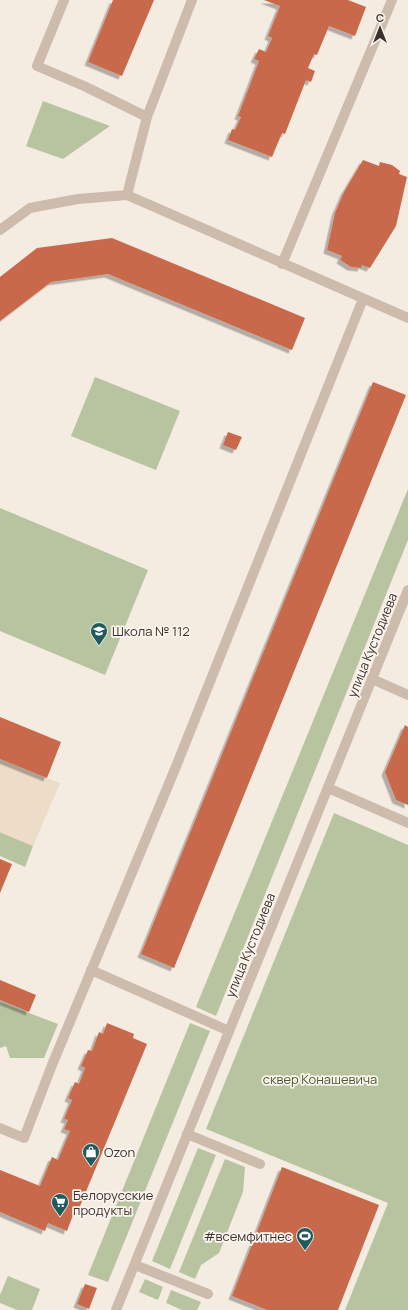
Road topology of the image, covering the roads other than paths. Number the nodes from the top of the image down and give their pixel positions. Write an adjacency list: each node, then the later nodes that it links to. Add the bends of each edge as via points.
1 (64, 0): 4 (street, via 38,66)
2 (192, 0): 4 (street)
3 (392, 0): 7 (street)
4 (147, 117): 5 (street)
5 (127, 195): 6 (street, via 78,199 30,208); 7 (street)
6 (0, 230)
7 (282, 264): 8 (street)
8 (363, 299): 9 (street); 15 (street, via 181,754)
9 (408, 318)
10 (408, 590): 11 (street, улица Кустодиева)
11 (372, 680): 12 (street); 13 (street, улица Кустодиева)
12 (408, 695)
13 (328, 788): 14 (street); 16 (street, улица Кустодиева)
14 (408, 823)
15 (91, 970): 16 (street); 17 (street, via 24,1138)
16 (229, 1031): 18 (street, улица Кустодиева)
17 (0, 1128)
18 (187, 1134): 19 (street); 20 (street, улица Кустодиева)
19 (260, 1164)
20 (134, 1265): 21 (street); 22 (street, улица Кустодиева)
21 (208, 1294)
22 (116, 1310)

